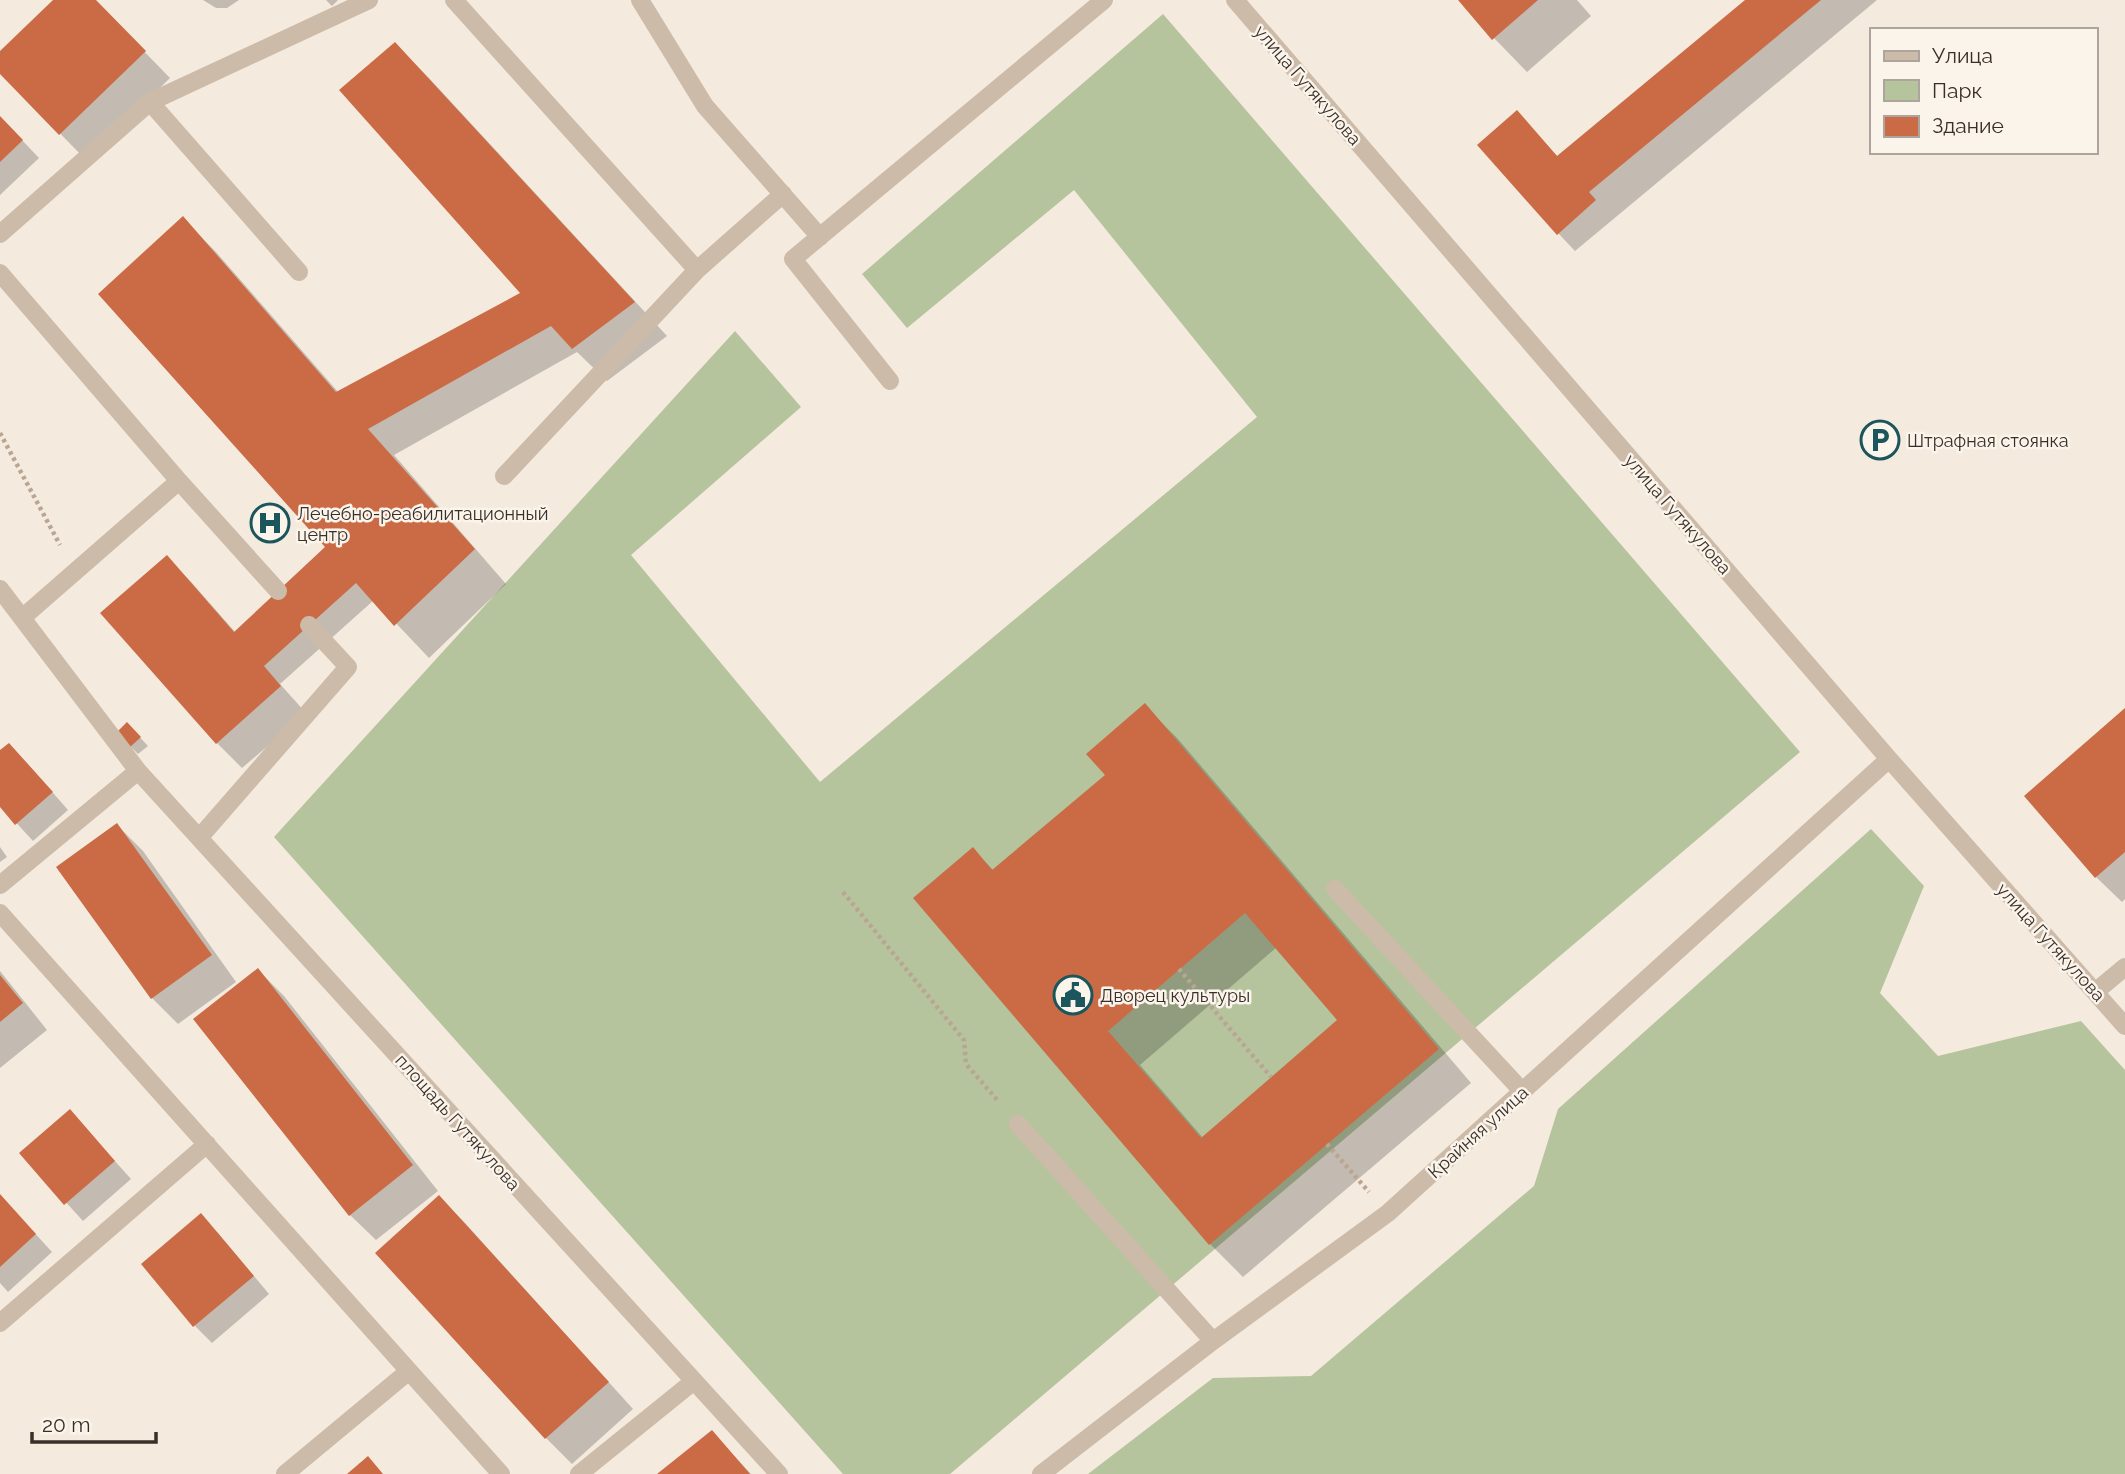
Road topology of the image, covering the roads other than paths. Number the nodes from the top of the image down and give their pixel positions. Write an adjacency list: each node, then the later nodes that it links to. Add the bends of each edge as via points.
1 (369, 0): 6 (street)
2 (454, 0): 10 (street)
3 (639, 0): 7 (street, via 705,106)
4 (1104, 0): 9 (street)
5 (1235, 0): 20 (street, улица Гутякулова)
6 (149, 102): 8 (street); 11 (street)
7 (783, 194): 9 (street); 10 (street)
8 (0, 234)
9 (820, 237): 13 (street, via 793,259)
10 (697, 270): 14 (street)
11 (299, 272)
12 (0, 274): 15 (street)
13 (890, 381)
14 (504, 476)
15 (179, 481): 17 (street); 18 (street)
16 (0, 589): 18 (street, площадь Гутякулова)
17 (278, 591)
18 (22, 618): 21 (street, площадь Гутякулова)
19 (309, 625): 22 (street, via 348,667)
20 (1888, 759): 27 (street, улица Гутякулова); 29 (street, Крайняя улица)
21 (138, 771): 22 (street, площадь Гутякулова); 23 (street)
22 (200, 838): 35 (street, площадь Гутякулова)
23 (0, 885)
24 (1335, 889): 29 (street)
25 (0, 913): 31 (street)
26 (2125, 967): 27 (street)
27 (2095, 992): 28 (street, улица Гутякулова)
28 (2125, 1026)
29 (1523, 1092): 33 (street, Крайняя улица, via 1388,1213)
30 (1018, 1124): 33 (street)
31 (206, 1144): 32 (street); 34 (street)
32 (0, 1323)
33 (1213, 1341): 40 (street, Крайняя улица)
34 (409, 1371): 36 (street); 37 (street)
35 (694, 1381): 38 (street); 39 (street, площадь Гутякулова)
36 (285, 1474)
37 (501, 1474)
38 (579, 1474)
39 (779, 1474)
40 (1041, 1474)

